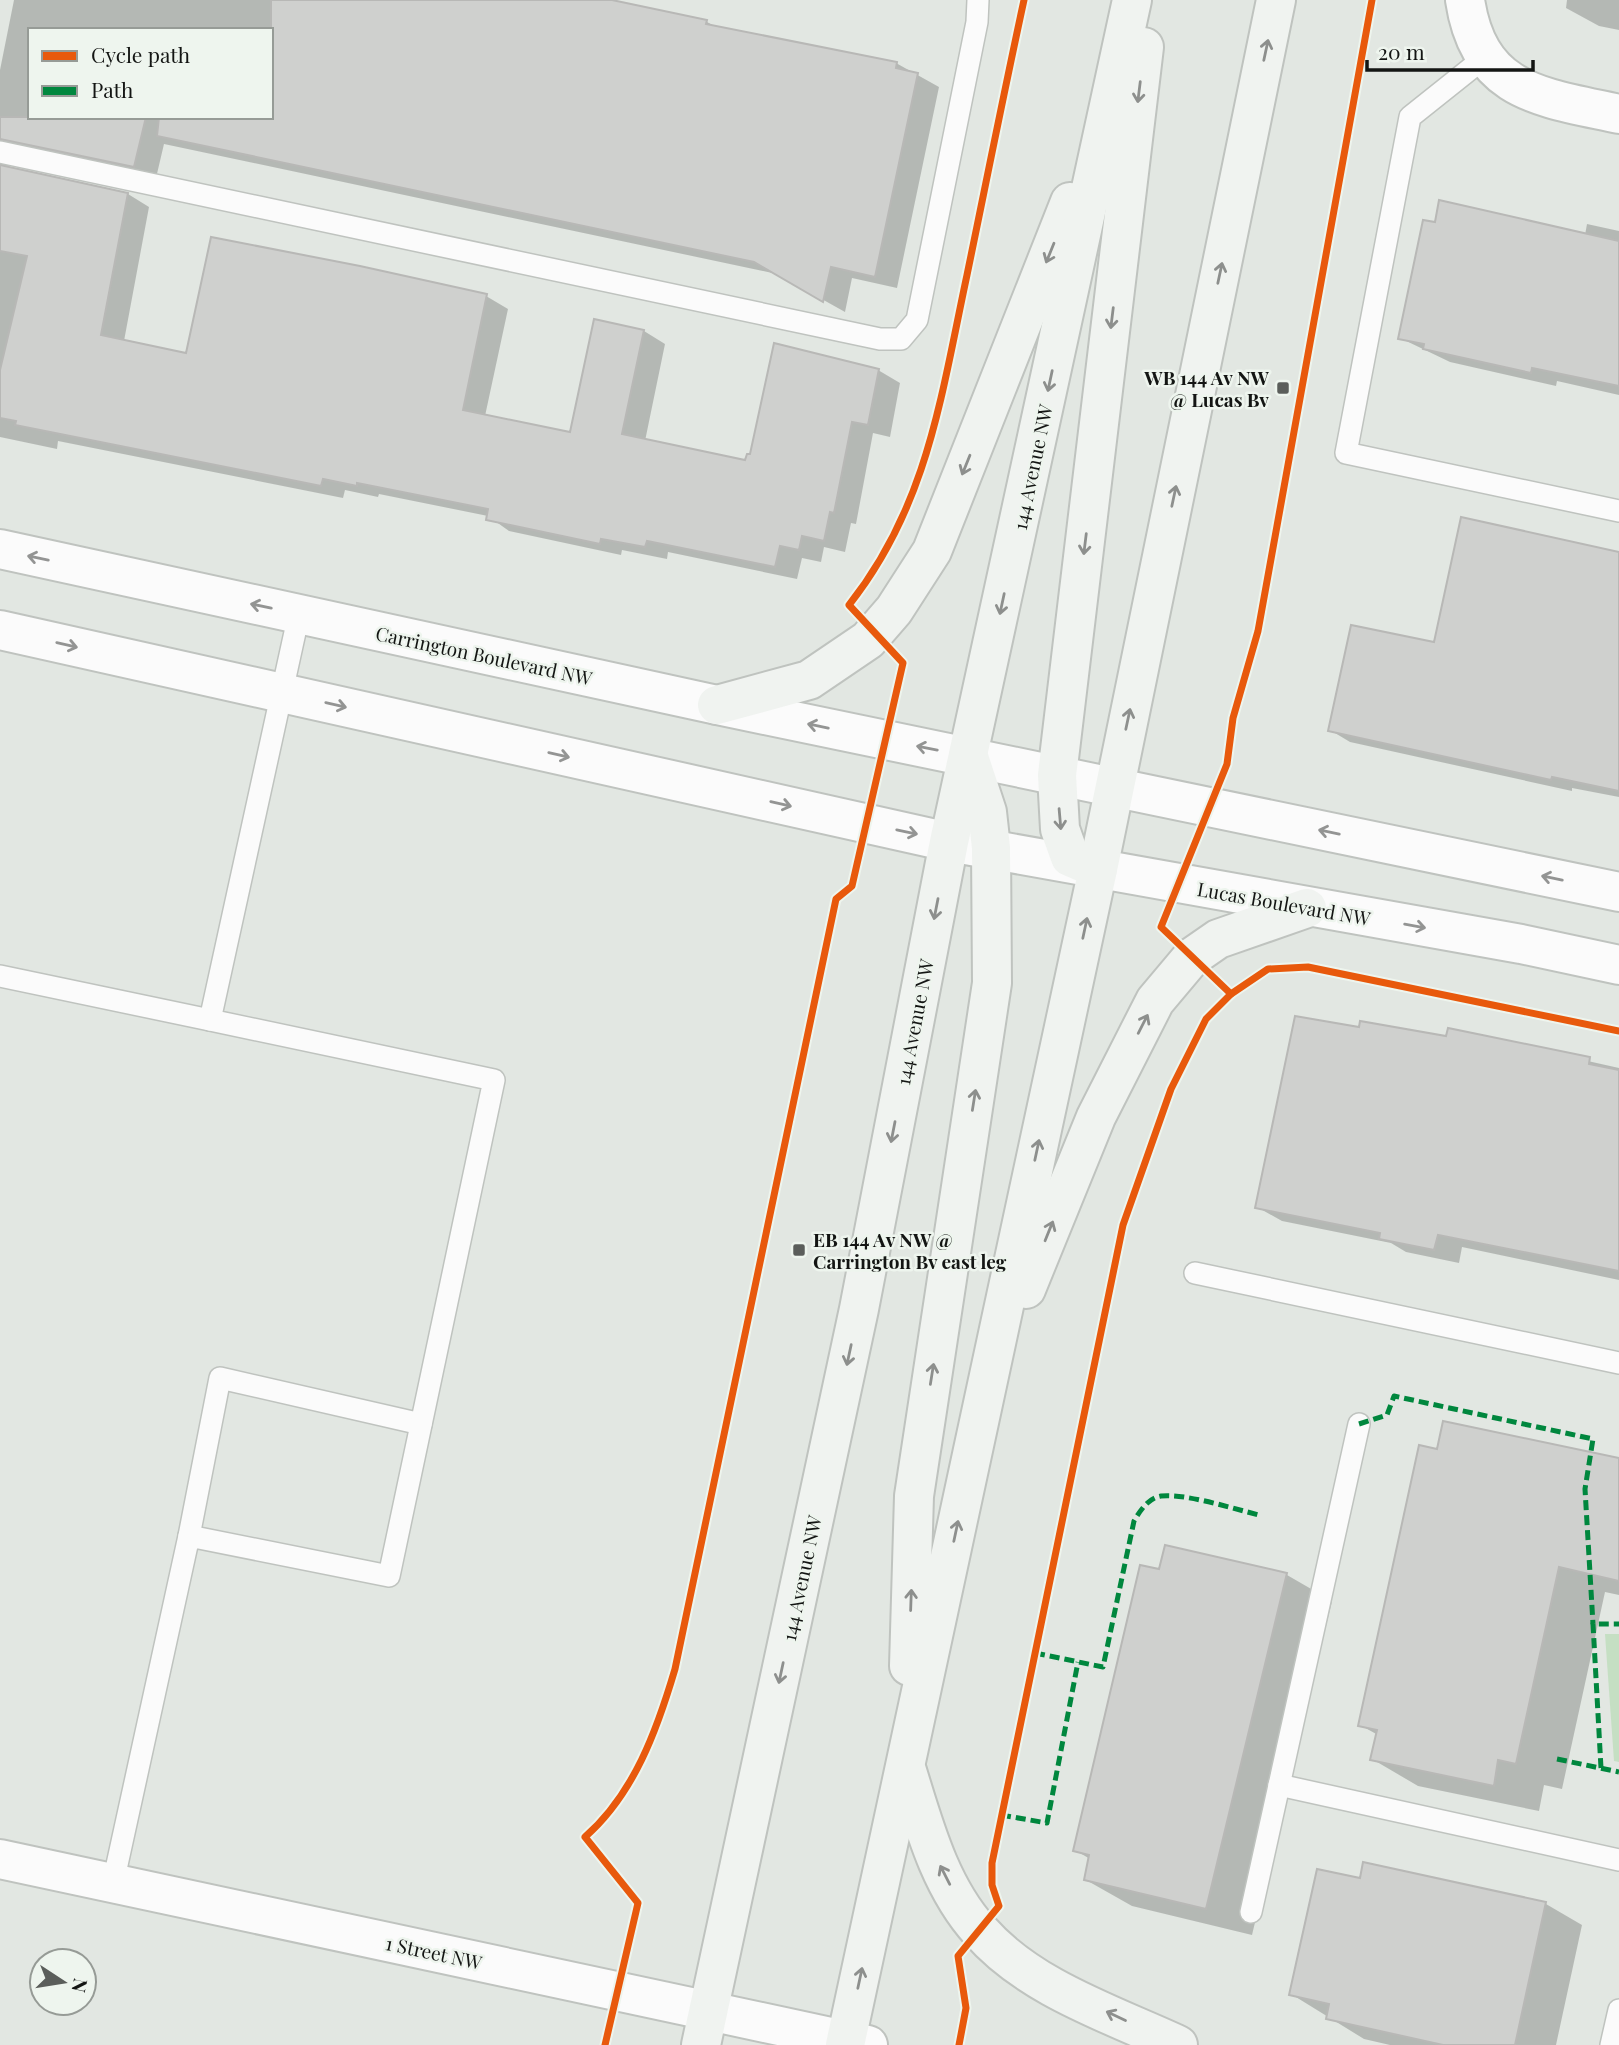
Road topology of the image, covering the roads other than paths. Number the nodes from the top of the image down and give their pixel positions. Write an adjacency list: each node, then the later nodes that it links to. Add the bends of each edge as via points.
1 (978, 0): 9 (lane, via 917,320 901,339 880,339)
2 (1132, 0): 7 (main road, 144 Avenue NW)
3 (1150, 0): 17 (main road, one-way to 17)
4 (1276, 0): 18 (main road, one-way to 4)
5 (1465, 0): 6 (street)
6 (1484, 58): 8 (street, via 1506,80 1547,99); 10 (lane, via 1409,117 1346,453)
7 (1111, 99): 15 (main road, one-way to 15, via 932,551 868,640 809,680); 16 (main road, 144 Avenue NW, one-way to 16)
8 (1619, 114)
9 (0, 152)
10 (1619, 511)
11 (0, 549): 12 (street, Carrington Boulevard NW, one-way to 11)
12 (299, 614): 14 (lane); 15 (street, Carrington Boulevard NW)
13 (0, 630): 14 (street, one-way to 14)
14 (279, 693): 19 (street, one-way to 19); 26 (lane)
15 (717, 705): 16 (street, Carrington Boulevard NW, one-way to 15)
16 (969, 757): 17 (street); 19 (main road, 144 Avenue NW); 20 (main road, via 987,812)
17 (1057, 775): 18 (street); 21 (main road, one-way to 21, via 1060,829 1070,857)
18 (1114, 786): 21 (main road); 22 (street, one-way to 18)
19 (949, 842): 20 (street, Lucas Boulevard NW); 40 (main road, 144 Avenue NW, one-way to 40, via 859,1309)
20 (991, 848): 21 (street, Lucas Boulevard NW); 33 (main road, one-way to 20, via 914,1496 992,983)
21 (1098, 869): 23 (street, Lucas Boulevard NW); 29 (main road, one-way to 21)
22 (1619, 892)
23 (1307, 908): 24 (street, Lucas Boulevard NW, one-way to 24); 29 (main road, one-way to 23, via 1096,1117 1155,1001 1192,957 1218,939)
24 (1619, 965)
25 (0, 976): 26 (lane)
26 (210, 1020): 30 (lane, via 494,1080)
27 (1195, 1273): 28 (lane)
28 (1619, 1363)
29 (987, 1385): 33 (main road, one-way to 29)
30 (421, 1424): 32 (lane, via 389,1576); 32 (lane, via 220,1378)
31 (1359, 1424): 34 (lane)
32 (189, 1536): 37 (lane)
33 (906, 1766): 41 (main road, one-way to 33); 42 (main road, one-way to 33, via 1050,1985 979,1931 929,1844)
34 (1279, 1785): 36 (lane); 38 (lane)
35 (0, 1859): 37 (street, 1 Street NW)
36 (1619, 1860)
37 (113, 1884): 40 (street, 1 Street NW)
38 (1251, 1912)
39 (1619, 2010): 43 (lane)
40 (704, 2028): 41 (street, 1 Street NW)
41 (853, 2044)
42 (1178, 2045)
43 (1611, 2045)

